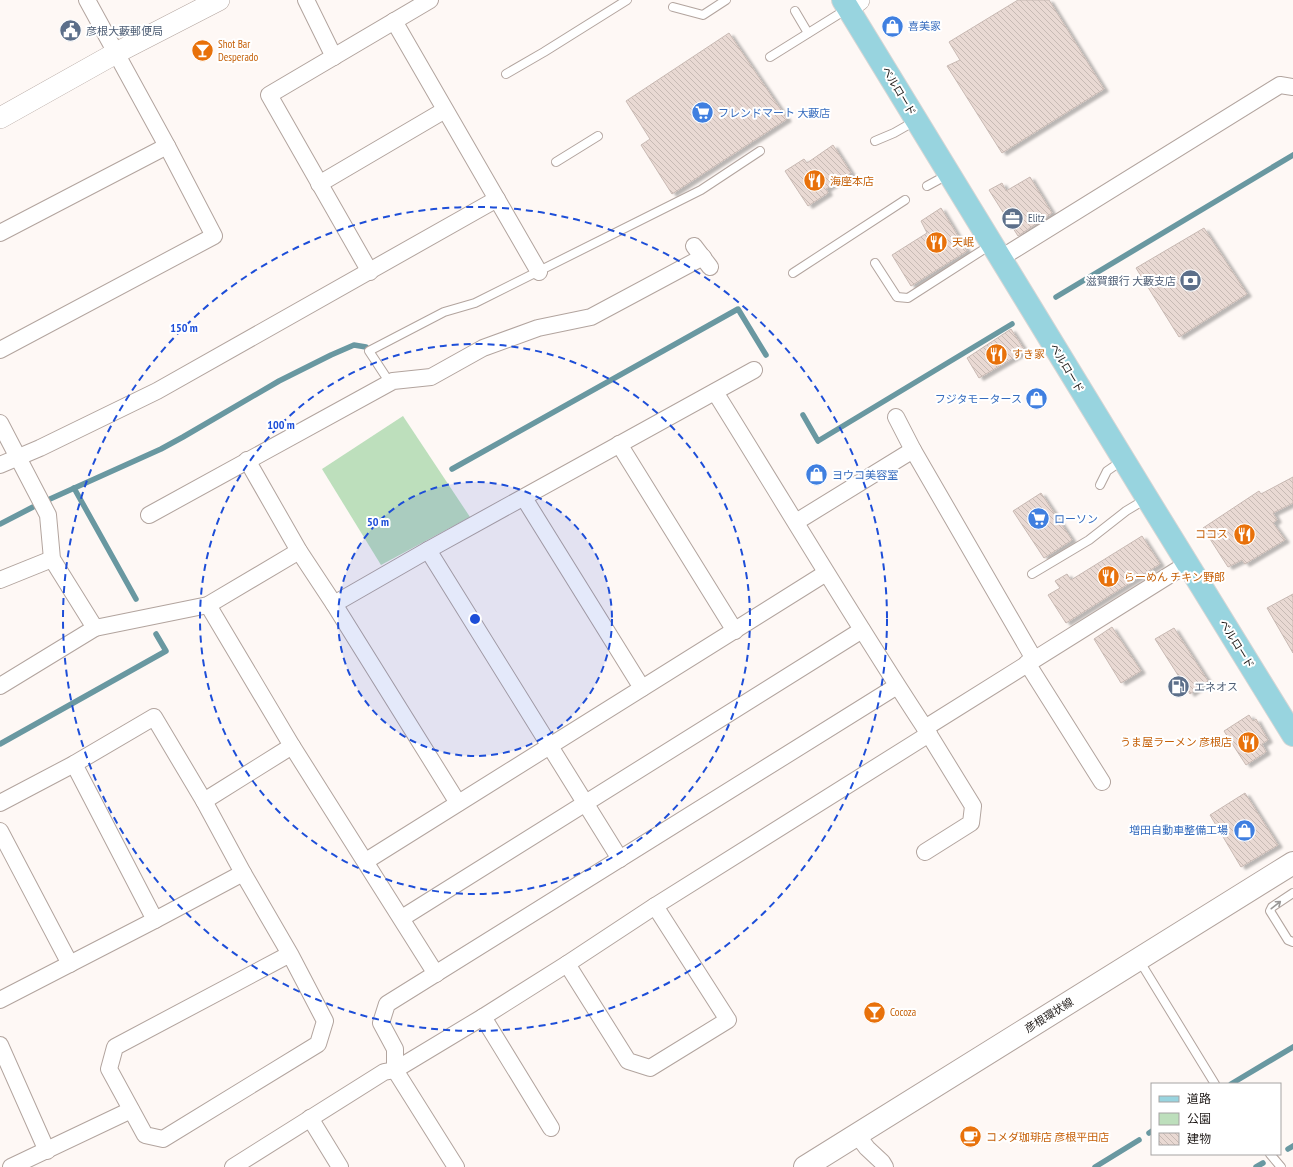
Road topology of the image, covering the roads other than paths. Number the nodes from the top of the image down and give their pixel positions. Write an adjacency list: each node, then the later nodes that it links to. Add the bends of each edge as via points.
1 (87, 0): 12 (street)
2 (219, 0): 12 (street)
3 (306, 0): 13 (street)
4 (430, 0): 10 (street)
5 (627, 0): 15 (lane)
6 (726, 0): 8 (lane, via 703,15)
7 (850, 3): 11 (lane); 19 (main road, ベルロード)
8 (673, 7)
9 (795, 11): 11 (lane)
10 (394, 21): 13 (street); 17 (street)
11 (808, 33): 14 (lane)
12 (116, 53): 18 (street); 22 (street)
13 (334, 57): 26 (street, via 269,95)
14 (770, 57)
15 (506, 74)
16 (1293, 86): 31 (street, via 1280,85)
17 (445, 110): 26 (street); 28 (street)
18 (0, 118)
19 (916, 120): 21 (lane); 25 (main road, ベルロード)
20 (598, 136): 24 (lane)
21 (875, 141)
22 (167, 146): 30 (street); 37 (street, via 214,236)
23 (760, 151): 35 (lane, via 701,190)
24 (556, 162)
25 (949, 174): 27 (lane); 31 (main road, ベルロード)
26 (319, 184): 34 (street)
27 (927, 186)
28 (497, 199): 34 (street); 35 (street)
29 (905, 200): 36 (lane)
30 (0, 233)
31 (997, 251): 33 (lane, via 908,298 897,297); 47 (main road, ベルロード)
32 (702, 257): 39 (street, via 591,316 538,328 483,348 431,377)
33 (876, 263)
34 (370, 272): 45 (street, via 157,391)
35 (539, 272): 39 (lane, via 475,303 444,312 369,351)
36 (793, 273)
37 (0, 350)
38 (754, 370): 40 (street)
39 (390, 383): 46 (street)
40 (715, 392): 43 (street); 53 (street)
41 (896, 417): 44 (street)
42 (0, 423): 45 (street)
43 (620, 444): 50 (street); 65 (street)
44 (913, 450): 53 (street); 66 (street, via 965,529)
45 (18, 457): 48 (street); 56 (street, via 48,515)
46 (247, 460): 52 (street); 55 (street)
47 (1123, 460): 49 (lane, via 1107,471); 51 (main road, ベルロード)
48 (0, 465)
49 (1100, 485)
50 (524, 498): 54 (street); 69 (street)
51 (1147, 498): 57 (main road, ベルロード); 59 (lane, via 1089,540)
52 (149, 514)
53 (796, 522): 58 (street)
54 (428, 550): 61 (street); 73 (street)
55 (299, 551): 61 (street); 62 (street)
56 (52, 559): 60 (street); 63 (street)
57 (1187, 564): 66 (street); 70 (main road, ベルロード)
58 (826, 573): 64 (street); 65 (street)
59 (1032, 574)
60 (0, 580)
61 (334, 604): 78 (street)
62 (208, 605): 63 (street); 72 (street)
63 (95, 628): 67 (street)
64 (862, 630): 68 (street); 79 (street)
65 (735, 631): 69 (street)
66 (1030, 661): 71 (street); 75 (street)
67 (0, 686)
68 (897, 686): 71 (street); 82 (street)
69 (642, 688): 73 (street)
70 (1291, 727)
71 (927, 731): 81 (street, via 973,806 971,823); 87 (street)
72 (292, 746): 76 (street); 83 (street)
73 (550, 746): 78 (street); 79 (street)
74 (74, 764): 76 (street, via 154,718); 77 (street); 89 (street)
75 (1102, 782)
76 (204, 801): 85 (street)
77 (0, 803)
78 (458, 803): 83 (street)
79 (586, 803): 82 (street); 88 (street)
80 (0, 831): 93 (street)
81 (925, 852)
82 (620, 859): 95 (street)
83 (366, 861): 88 (street)
84 (1293, 863): 92 (main road, 彦根環状線)
85 (243, 872): 89 (street); 91 (street)
86 (1293, 893): 90 (lane, one-way to 86, via 1288,940 1270,911)
87 (654, 906): 94 (street); 94 (street, via 728,1020 650,1068 628,1061)
88 (402, 918): 95 (street)
89 (155, 920): 93 (street)
90 (1293, 942)
91 (290, 954): 101 (street, via 115,1047 109,1069); 101 (street, via 325,1021 318,1044 163,1139 145,1135)
92 (1138, 959): 100 (lane); 104 (main road, 彦根環状線)
93 (70, 964): 96 (street)
94 (567, 964): 97 (street)
95 (436, 974): 99 (street, via 387,1004 381,1023 394,1049)
96 (0, 1000)
97 (483, 1017): 99 (street); 103 (street)
98 (0, 1046): 105 (street)
99 (395, 1070): 102 (street, via 384,1072); 110 (street)
100 (1215, 1083)
101 (131, 1110): 105 (street)
102 (310, 1118): 108 (street); 109 (street)
103 (551, 1128)
104 (857, 1135): 111 (main road, 彦根環状線); 112 (street)
105 (47, 1151): 107 (street)
106 (1271, 1155): 113 (lane)
107 (11, 1167)
108 (234, 1167)
109 (340, 1167)
110 (456, 1167)
111 (805, 1167)
112 (885, 1167)
113 (1281, 1167)

